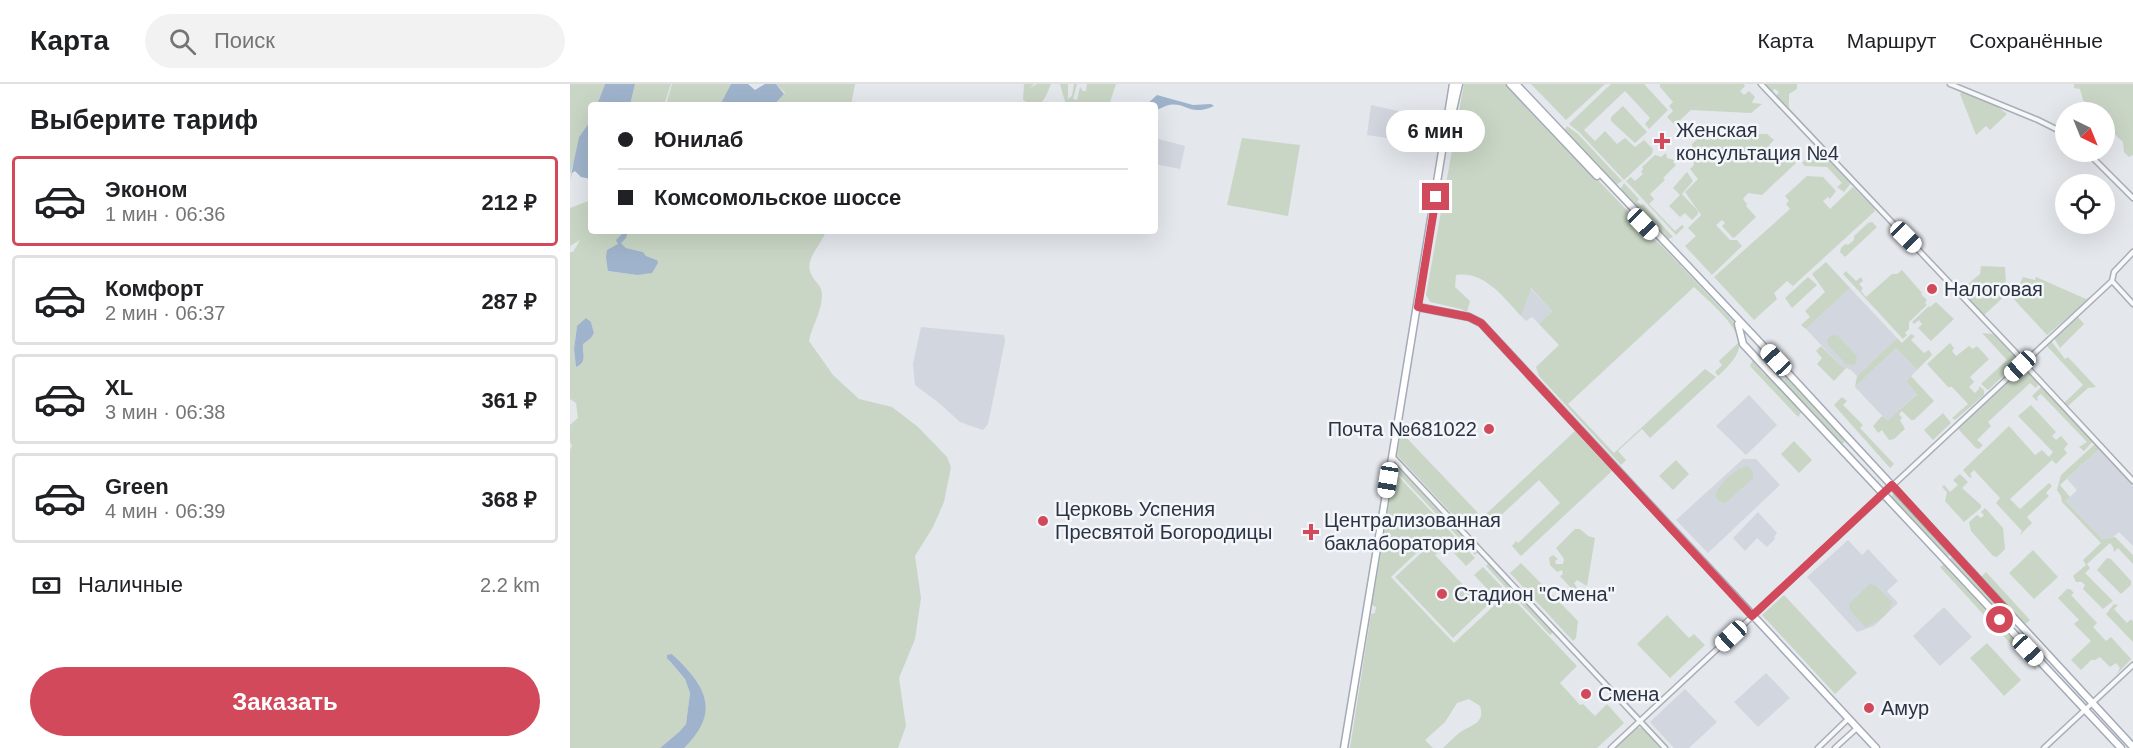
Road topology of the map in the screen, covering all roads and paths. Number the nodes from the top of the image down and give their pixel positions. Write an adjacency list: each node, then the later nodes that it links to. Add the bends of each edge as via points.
1 (1453, 84): 7 (main road)
2 (1459, 84): 7 (main road)
3 (1510, 84): 9 (main road)
4 (1516, 84): 9 (main road)
5 (1761, 84): 21 (street)
6 (1950, 84): 8 (street)
7 (1454, 95): 16 (main road)
8 (2055, 128)
9 (1557, 131): 14 (main road)
10 (2097, 162): 11 (street)
11 (2133, 198)
12 (2133, 252): 13 (street, via 2114,272)
13 (2112, 281): 15 (street); 21 (street)
14 (1703, 285): 17 (main road); 18 (main road)
15 (2133, 303)
16 (1418, 307): 26 (main road); 33 (main road, via 1481,323)
17 (1738, 324): 18 (main road); 23 (main road, via 1743,344)
18 (1746, 328): 19 (main road)
19 (1753, 335): 20 (main road); 22 (main road)
20 (1743, 340)
21 (2024, 362): 27 (street); 28 (street)
22 (1789, 374): 23 (main road); 24 (main road)
23 (1779, 383): 25 (main road)
24 (1850, 440): 25 (main road); 28 (main road)
25 (1841, 449): 29 (main road)
26 (1392, 455): 41 (street); 44 (main road)
27 (2133, 482)
28 (1892, 485): 29 (street); 30 (main road)
29 (1882, 493): 31 (main road); 33 (street)
30 (1954, 552): 31 (main road); 32 (main road)
31 (1946, 560): 34 (main road)
32 (2008, 612): 34 (main road); 35 (main road)
33 (1752, 616): 40 (main road); 41 (street)
34 (2000, 620): 36 (main road)
35 (2051, 657): 36 (main road); 38 (main road)
36 (2043, 665): 39 (main road)
37 (2133, 665): 38 (street)
38 (2092, 703): 39 (street); 43 (main road)
39 (2085, 710): 50 (street); 51 (main road)
40 (1849, 719): 42 (main road); 47 (street)
41 (1640, 721): 45 (street); 46 (street)
42 (1857, 728): 48 (street); 49 (main road)
43 (2133, 747)
44 (1344, 748)
45 (1611, 748)
46 (1665, 748)
47 (1818, 748)
48 (1835, 748)
49 (1876, 748)
50 (2044, 748)
51 (2121, 748)

